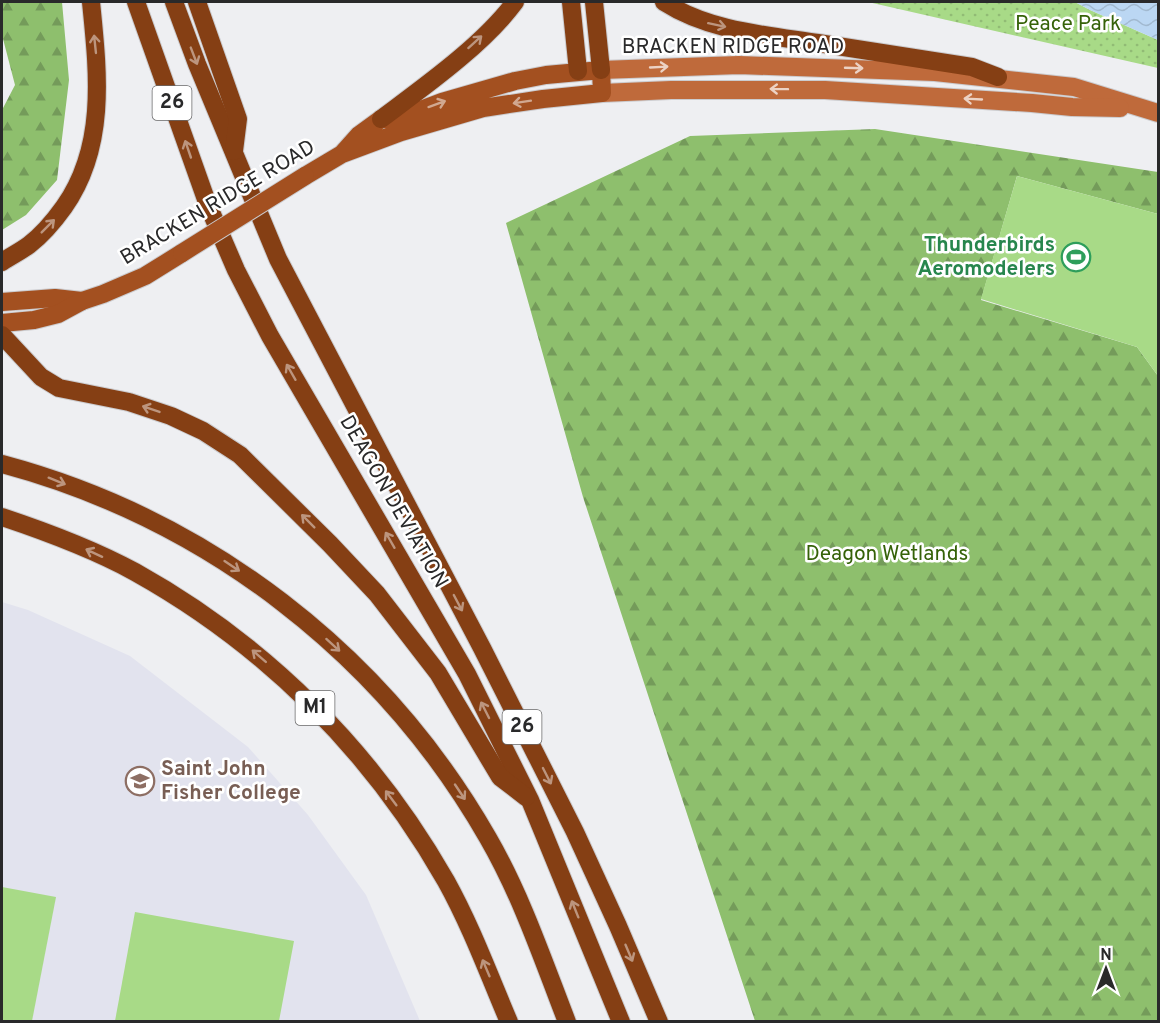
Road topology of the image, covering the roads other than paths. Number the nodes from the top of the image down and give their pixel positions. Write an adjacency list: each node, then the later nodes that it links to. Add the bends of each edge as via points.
1 (91, 2): 19 (highway, one-way to 1, via 30,244 55,219 73,194 85,166 94,137 98,102)
2 (136, 2): 26 (highway, DEAGON DEVIATION / 26, one-way to 2, via 467,674 275,345 236,270 208,204)
3 (174, 2): 17 (highway, DEAGON DEVIATION / 26, one-way to 17)
4 (197, 2): 17 (highway, via 238,119)
5 (514, 2): 16 (highway, one-way to 5, via 479,40)
6 (571, 2): 10 (highway)
7 (594, 2): 9 (highway)
8 (664, 2): 11 (highway, one-way to 11, via 706,23 972,67)
9 (601, 70): 10 (main road, BRACKEN RIDGE ROAD); 11 (main road, BRACKEN RIDGE ROAD, one-way to 11, via 739,65); 12 (main road)
10 (578, 71): 13 (main road); 16 (main road, BRACKEN RIDGE ROAD, one-way to 10, via 397,119 516,81)
11 (998, 77): 14 (main road, BRACKEN RIDGE ROAD, via 1074,87)
12 (602, 93): 13 (main road, BRACKEN RIDGE ROAD); 14 (main road, BRACKEN RIDGE ROAD, one-way to 12, via 825,90)
13 (580, 95): 18 (main road, BRACKEN RIDGE ROAD, one-way to 18, via 483,108)
14 (1140, 109): 15 (main road, BRACKEN RIDGE ROAD)
15 (1158, 113)
16 (381, 119): 18 (main road, BRACKEN RIDGE ROAD)
17 (234, 154): 30 (highway, DEAGON DEVIATION / 26, one-way to 30, via 278,259 575,832)
18 (342, 154): 20 (main road, BRACKEN RIDGE ROAD, bridge, via 127,285)
19 (2, 262)
20 (82, 301): 21 (main road, BRACKEN RIDGE ROAD, via 56,298); 22 (main road, BRACKEN RIDGE ROAD, via 58,314)
21 (2, 303)
22 (2, 324)
23 (2, 335): 26 (highway, one-way to 23, via 500,777 438,673 377,594 240,455 171,416 129,402 59,388 40,377)
24 (2, 464): 28 (highway, one-way to 28, via 44,476 133,512 209,551 273,593 342,653 401,716 459,790 512,886)
25 (2, 517): 27 (highway, M1, one-way to 25, via 446,882 402,813 350,744 297,689 191,605 59,536)
26 (530, 800): 29 (highway, DEAGON DEVIATION / 26, one-way to 26)
27 (509, 1022)
28 (567, 1022)
29 (621, 1022)
30 (659, 1022)

